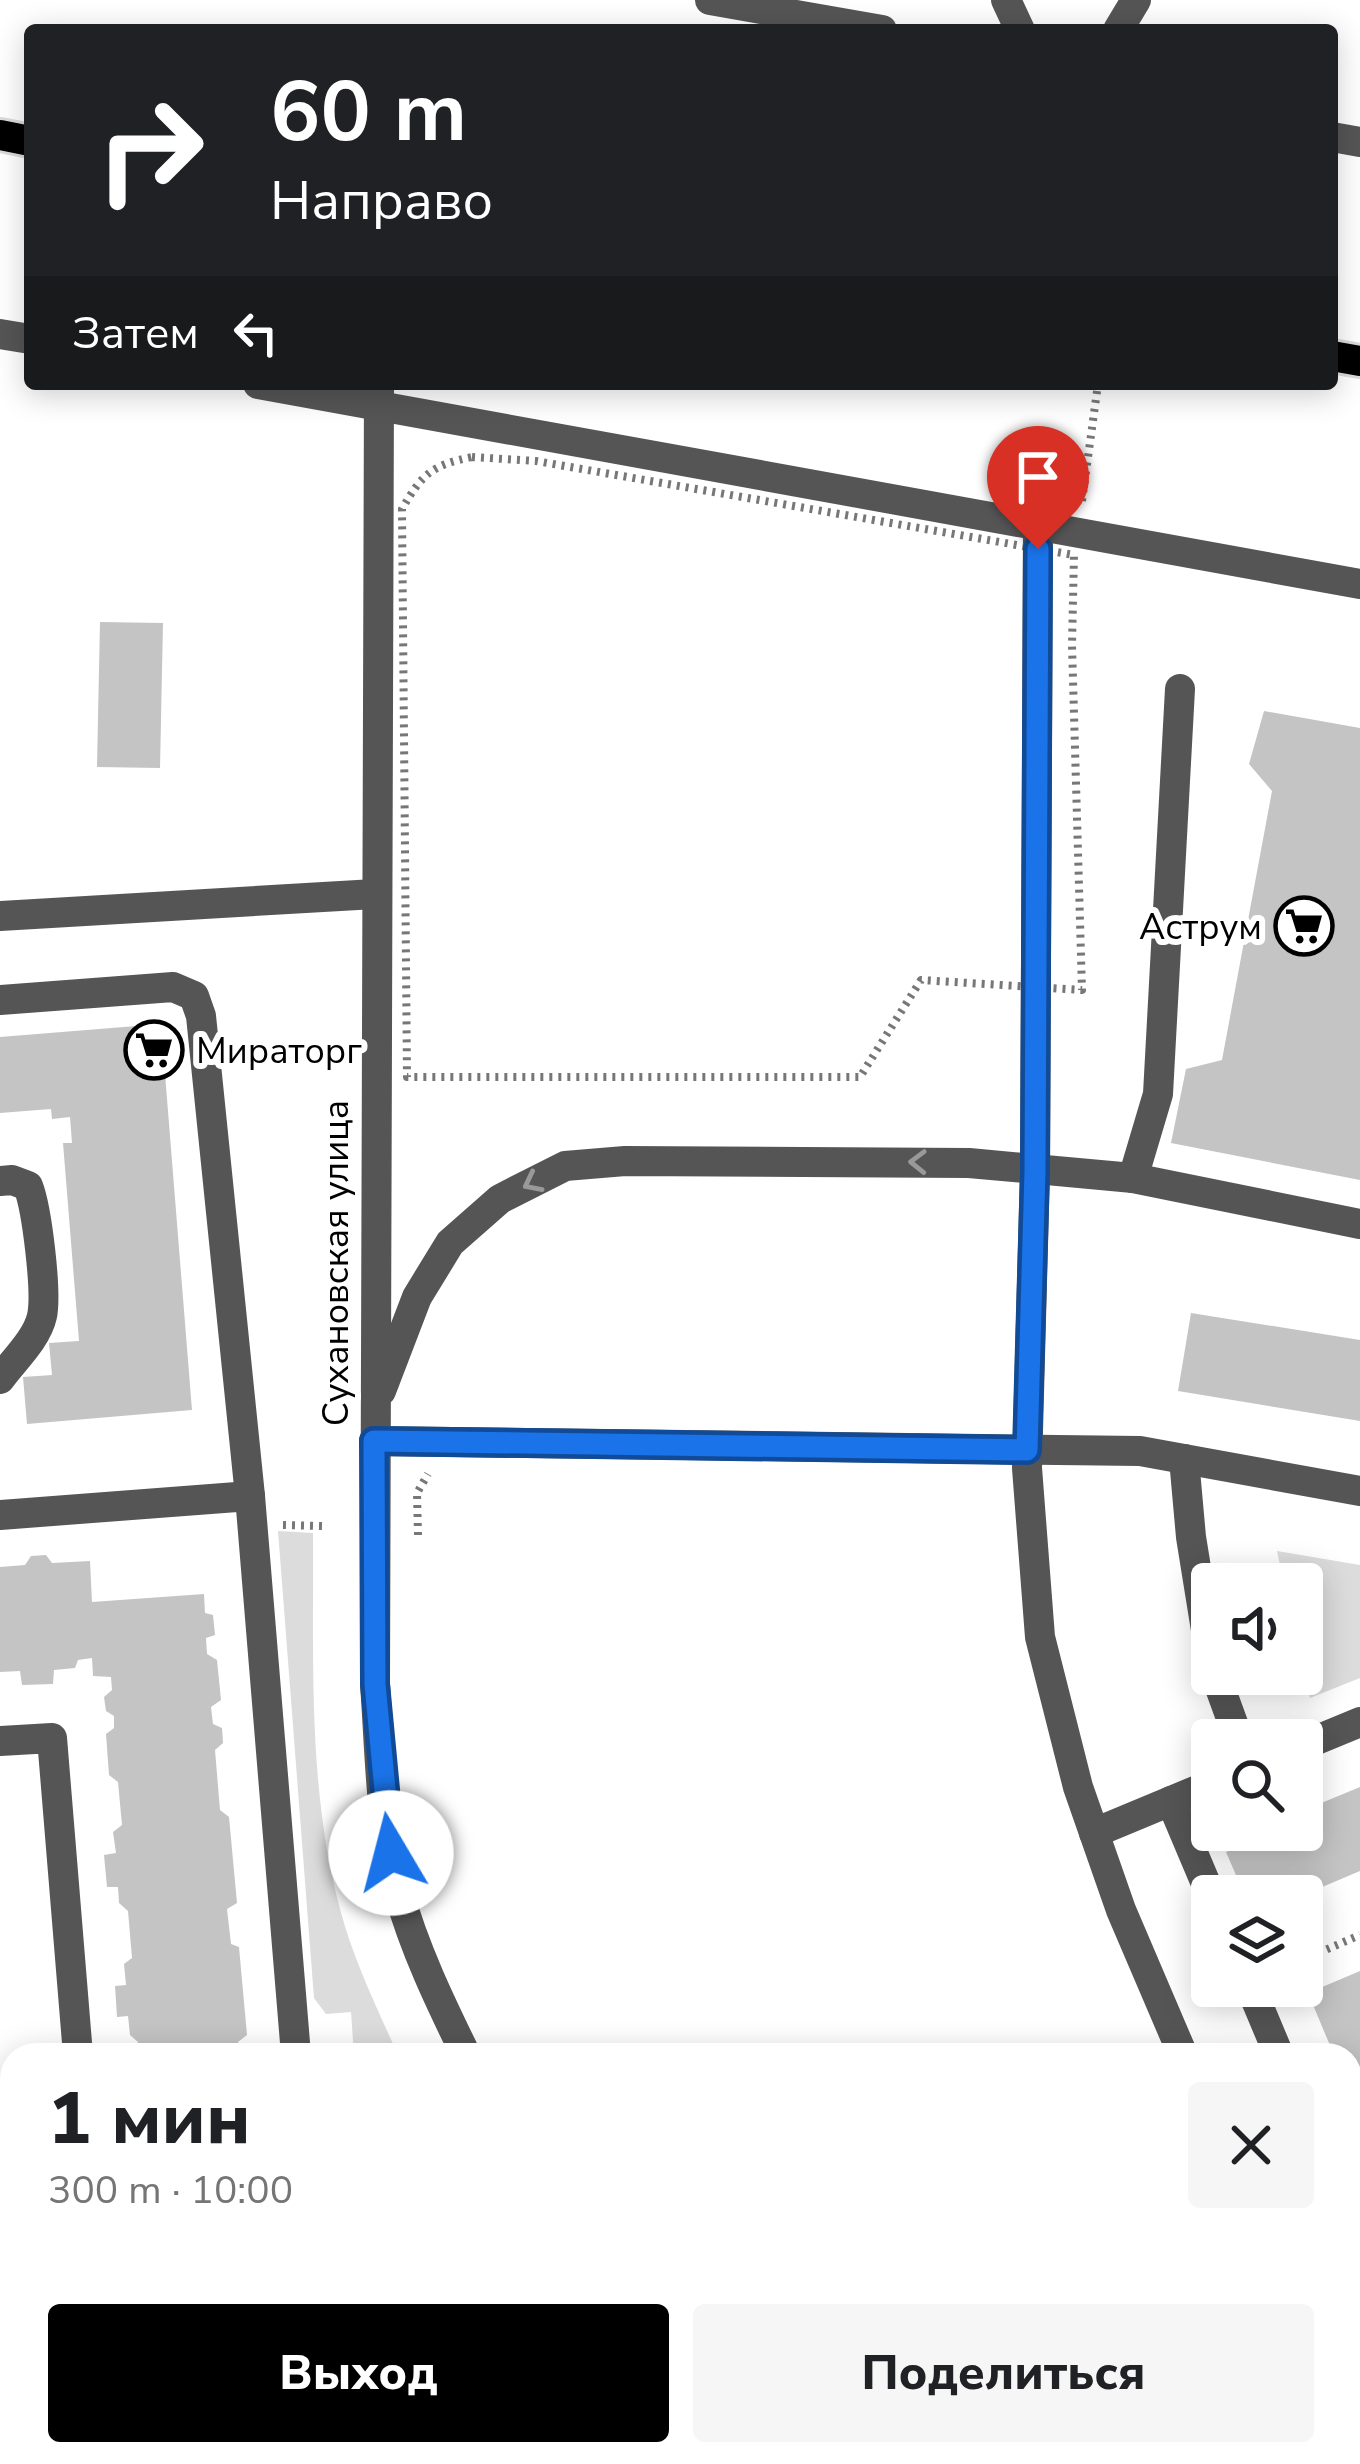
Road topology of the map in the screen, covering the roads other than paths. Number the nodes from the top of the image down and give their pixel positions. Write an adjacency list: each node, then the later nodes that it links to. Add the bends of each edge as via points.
1 (710, 0): 2 (street)
2 (848, 24)
3 (318, 390): 4 (street)
4 (378, 396): 5 (street); 8 (street, Сухановская улица)
5 (1038, 538): 6 (street); 11 (street)
6 (1360, 584)
7 (1180, 689): 12 (street, via 1158,1094)
8 (375, 894): 9 (street); 16 (street, Сухановская улица)
9 (0, 916)
10 (0, 1000): 21 (street, via 173,987 194,996)
11 (1035, 1171): 12 (street); 16 (street, one-way to 16, via 837,1160 566,1166 500,1199 450,1244 417,1297); 18 (street)
12 (1133, 1178): 14 (street)
13 (0, 1181): 15 (street, via 28,1186 34,1202 42,1301 33,1334)
14 (1360, 1225)
15 (0, 1379)
16 (374, 1407): 17 (street, Сухановская улица)
17 (374, 1441): 18 (street); 34 (street, Сухановская улица, via 375,1684 385,1817 398,1888)
18 (1027, 1450): 19 (street); 29 (street, via 1040,1637)
19 (1184, 1459): 20 (street); 23 (street)
20 (1360, 1491)
21 (250, 1496): 22 (street); 33 (street)
22 (0, 1515)
23 (1198, 1563)
24 (1360, 1722): 25 (street)
25 (1323, 1737)
26 (0, 1742): 32 (street, via 52,1738)
27 (1191, 1793): 28 (street)
28 (1171, 1801): 29 (street); 30 (street)
29 (1094, 1833): 35 (street)
30 (1202, 1875)
31 (1259, 2007): 36 (street)
32 (77, 2043)
33 (295, 2043)
34 (460, 2043)
35 (1178, 2043)
36 (1274, 2043)

